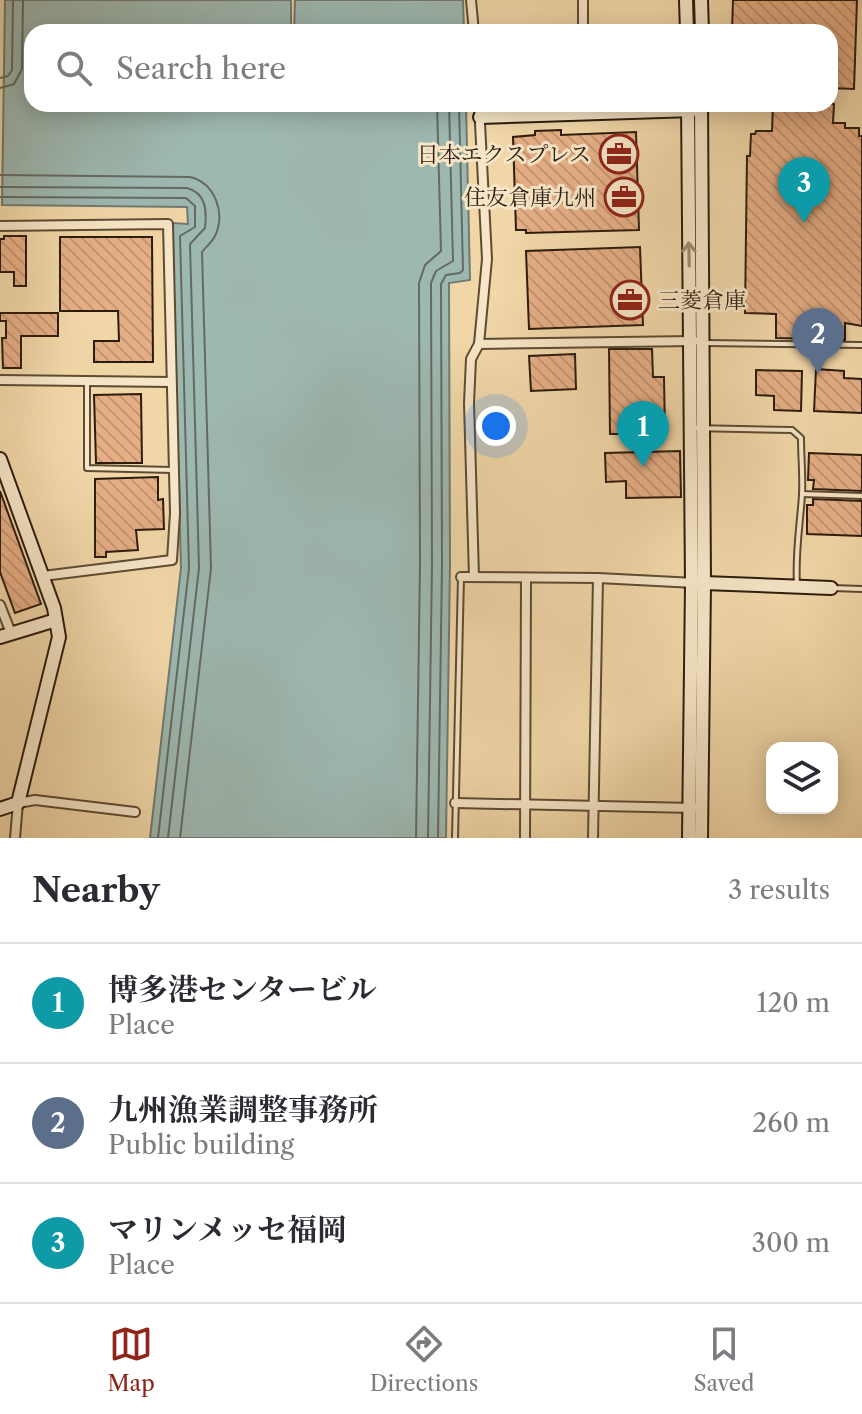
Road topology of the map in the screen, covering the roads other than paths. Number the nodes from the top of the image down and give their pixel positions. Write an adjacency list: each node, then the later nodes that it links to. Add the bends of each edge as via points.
1 (471, 0): 5 (street)
2 (583, 0): 6 (street)
3 (686, 0): 7 (street)
4 (701, 0): 8 (street)
5 (473, 24)
6 (583, 24)
7 (687, 24)
8 (702, 24)
9 (480, 112): 13 (street, via 487,259)
10 (694, 112): 12 (street)
11 (0, 226): 17 (street, via 168,224)
12 (696, 342): 13 (street); 14 (lane); 18 (street)
13 (479, 344): 25 (street, via 471,359 469,403)
14 (862, 345)
15 (0, 380): 16 (street)
16 (87, 381): 17 (street); 20 (lane, via 87,468)
17 (171, 382): 20 (street)
18 (696, 429): 21 (lane, via 792,430 801,438); 28 (street)
19 (0, 459): 23 (street)
20 (173, 470): 23 (street, via 172,560)
21 (802, 494): 22 (lane); 29 (lane)
22 (862, 496)
23 (43, 576): 33 (street)
24 (461, 577): 25 (street); 36 (lane)
25 (474, 577): 27 (street)
26 (598, 578): 27 (street); 28 (street); 38 (street)
27 (526, 579): 37 (street)
28 (698, 583): 29 (street); 39 (street)
29 (798, 586): 30 (street)
30 (831, 588): 31 (lane)
31 (862, 589)
32 (0, 605): 34 (street)
33 (56, 620): 34 (street); 35 (street, via 59,637)
34 (5, 635)
35 (18, 803): 40 (street); 41 (street, via 35,800); 42 (street)
36 (455, 803): 37 (street); 43 (lane)
37 (526, 805): 38 (street); 44 (street)
38 (595, 807): 39 (street); 45 (street)
39 (695, 808): 46 (street); 47 (street)
40 (0, 809)
41 (135, 812)
42 (15, 838)
43 (455, 838)
44 (525, 838)
45 (593, 838)
46 (689, 838)
47 (701, 838)

